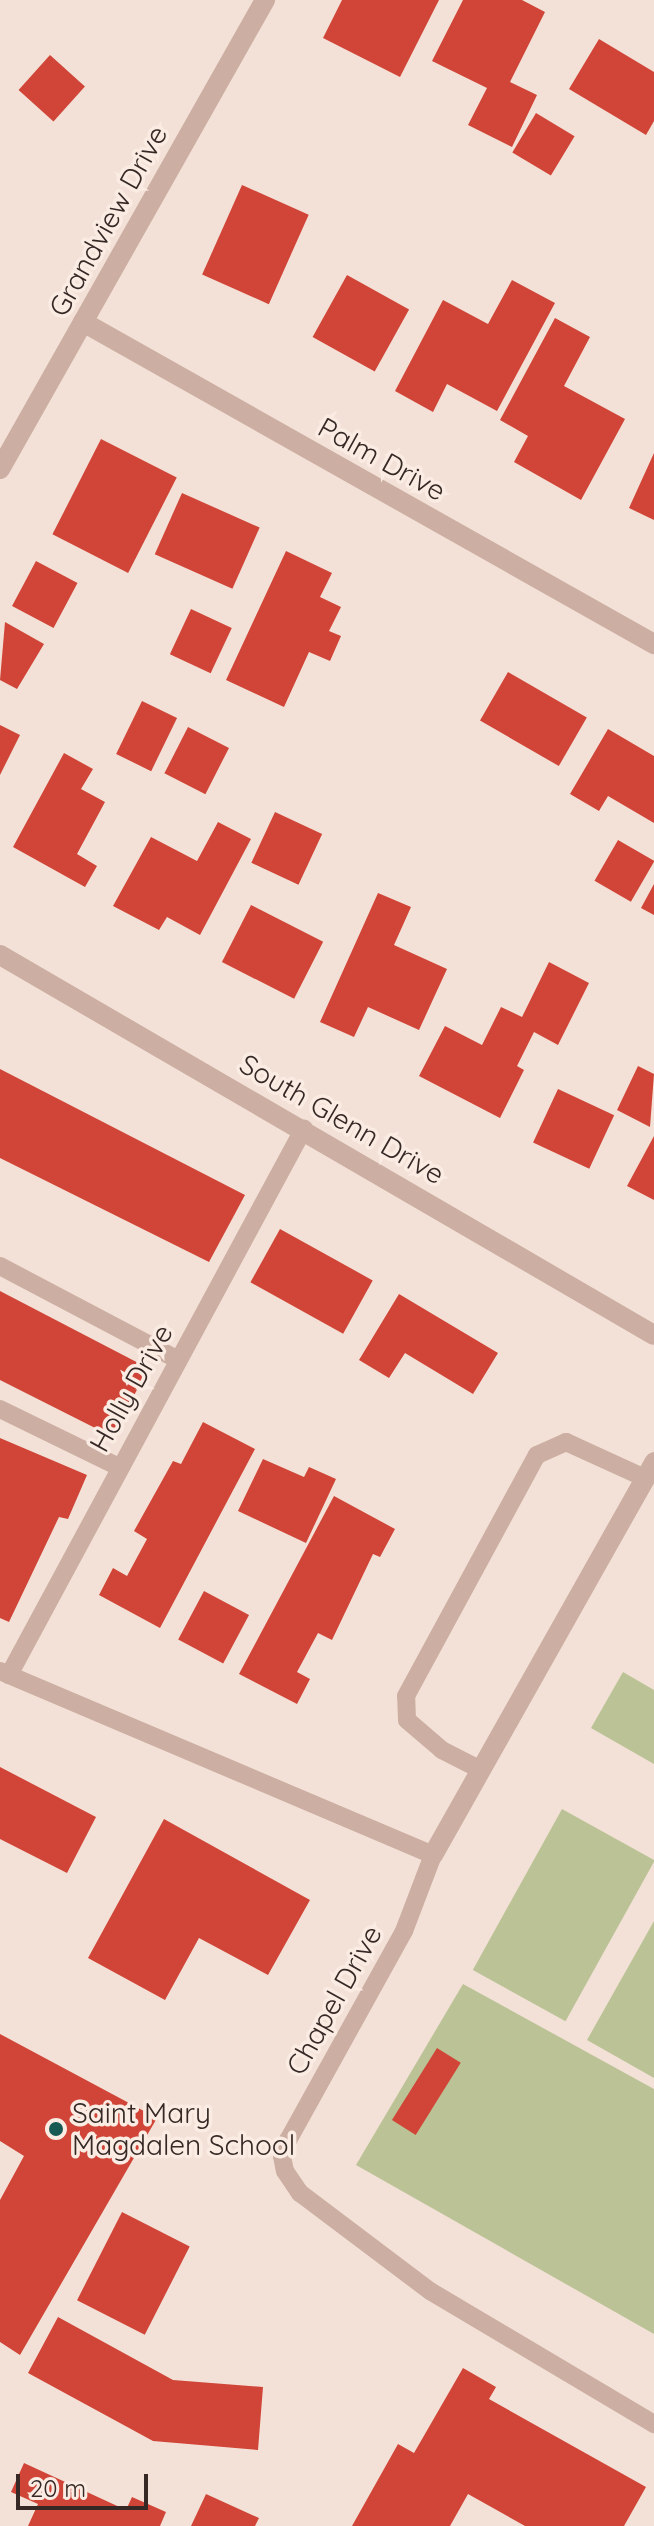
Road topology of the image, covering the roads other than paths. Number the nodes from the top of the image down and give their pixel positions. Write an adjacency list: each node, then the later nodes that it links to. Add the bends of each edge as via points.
1 (265, 0): 2 (street, Grandview Drive)
2 (83, 322): 3 (street, Grandview Drive); 4 (street, Palm Drive)
3 (0, 469)
4 (654, 644)
5 (0, 955): 6 (street, South Glenn Drive)
6 (304, 1128): 8 (street, South Glenn Drive); 9 (lane, Holly Drive)
7 (0, 1266): 9 (lane)
8 (654, 1335)
9 (178, 1360): 11 (lane, Holly Drive)
10 (0, 1409): 11 (lane)
11 (119, 1467): 13 (lane, Holly Drive)
12 (650, 1470): 14 (street, Chapel Drive); 14 (lane, via 566,1442 537,1455 406,1696 407,1720 442,1750)
13 (4, 1673): 15 (lane, Holly Drive)
14 (481, 1770): 15 (street, Chapel Drive)
15 (433, 1855): 16 (lane, Chapel Drive, via 404,1931 288,2140 282,2156 285,2171 300,2193 430,2291)
16 (654, 2424)

